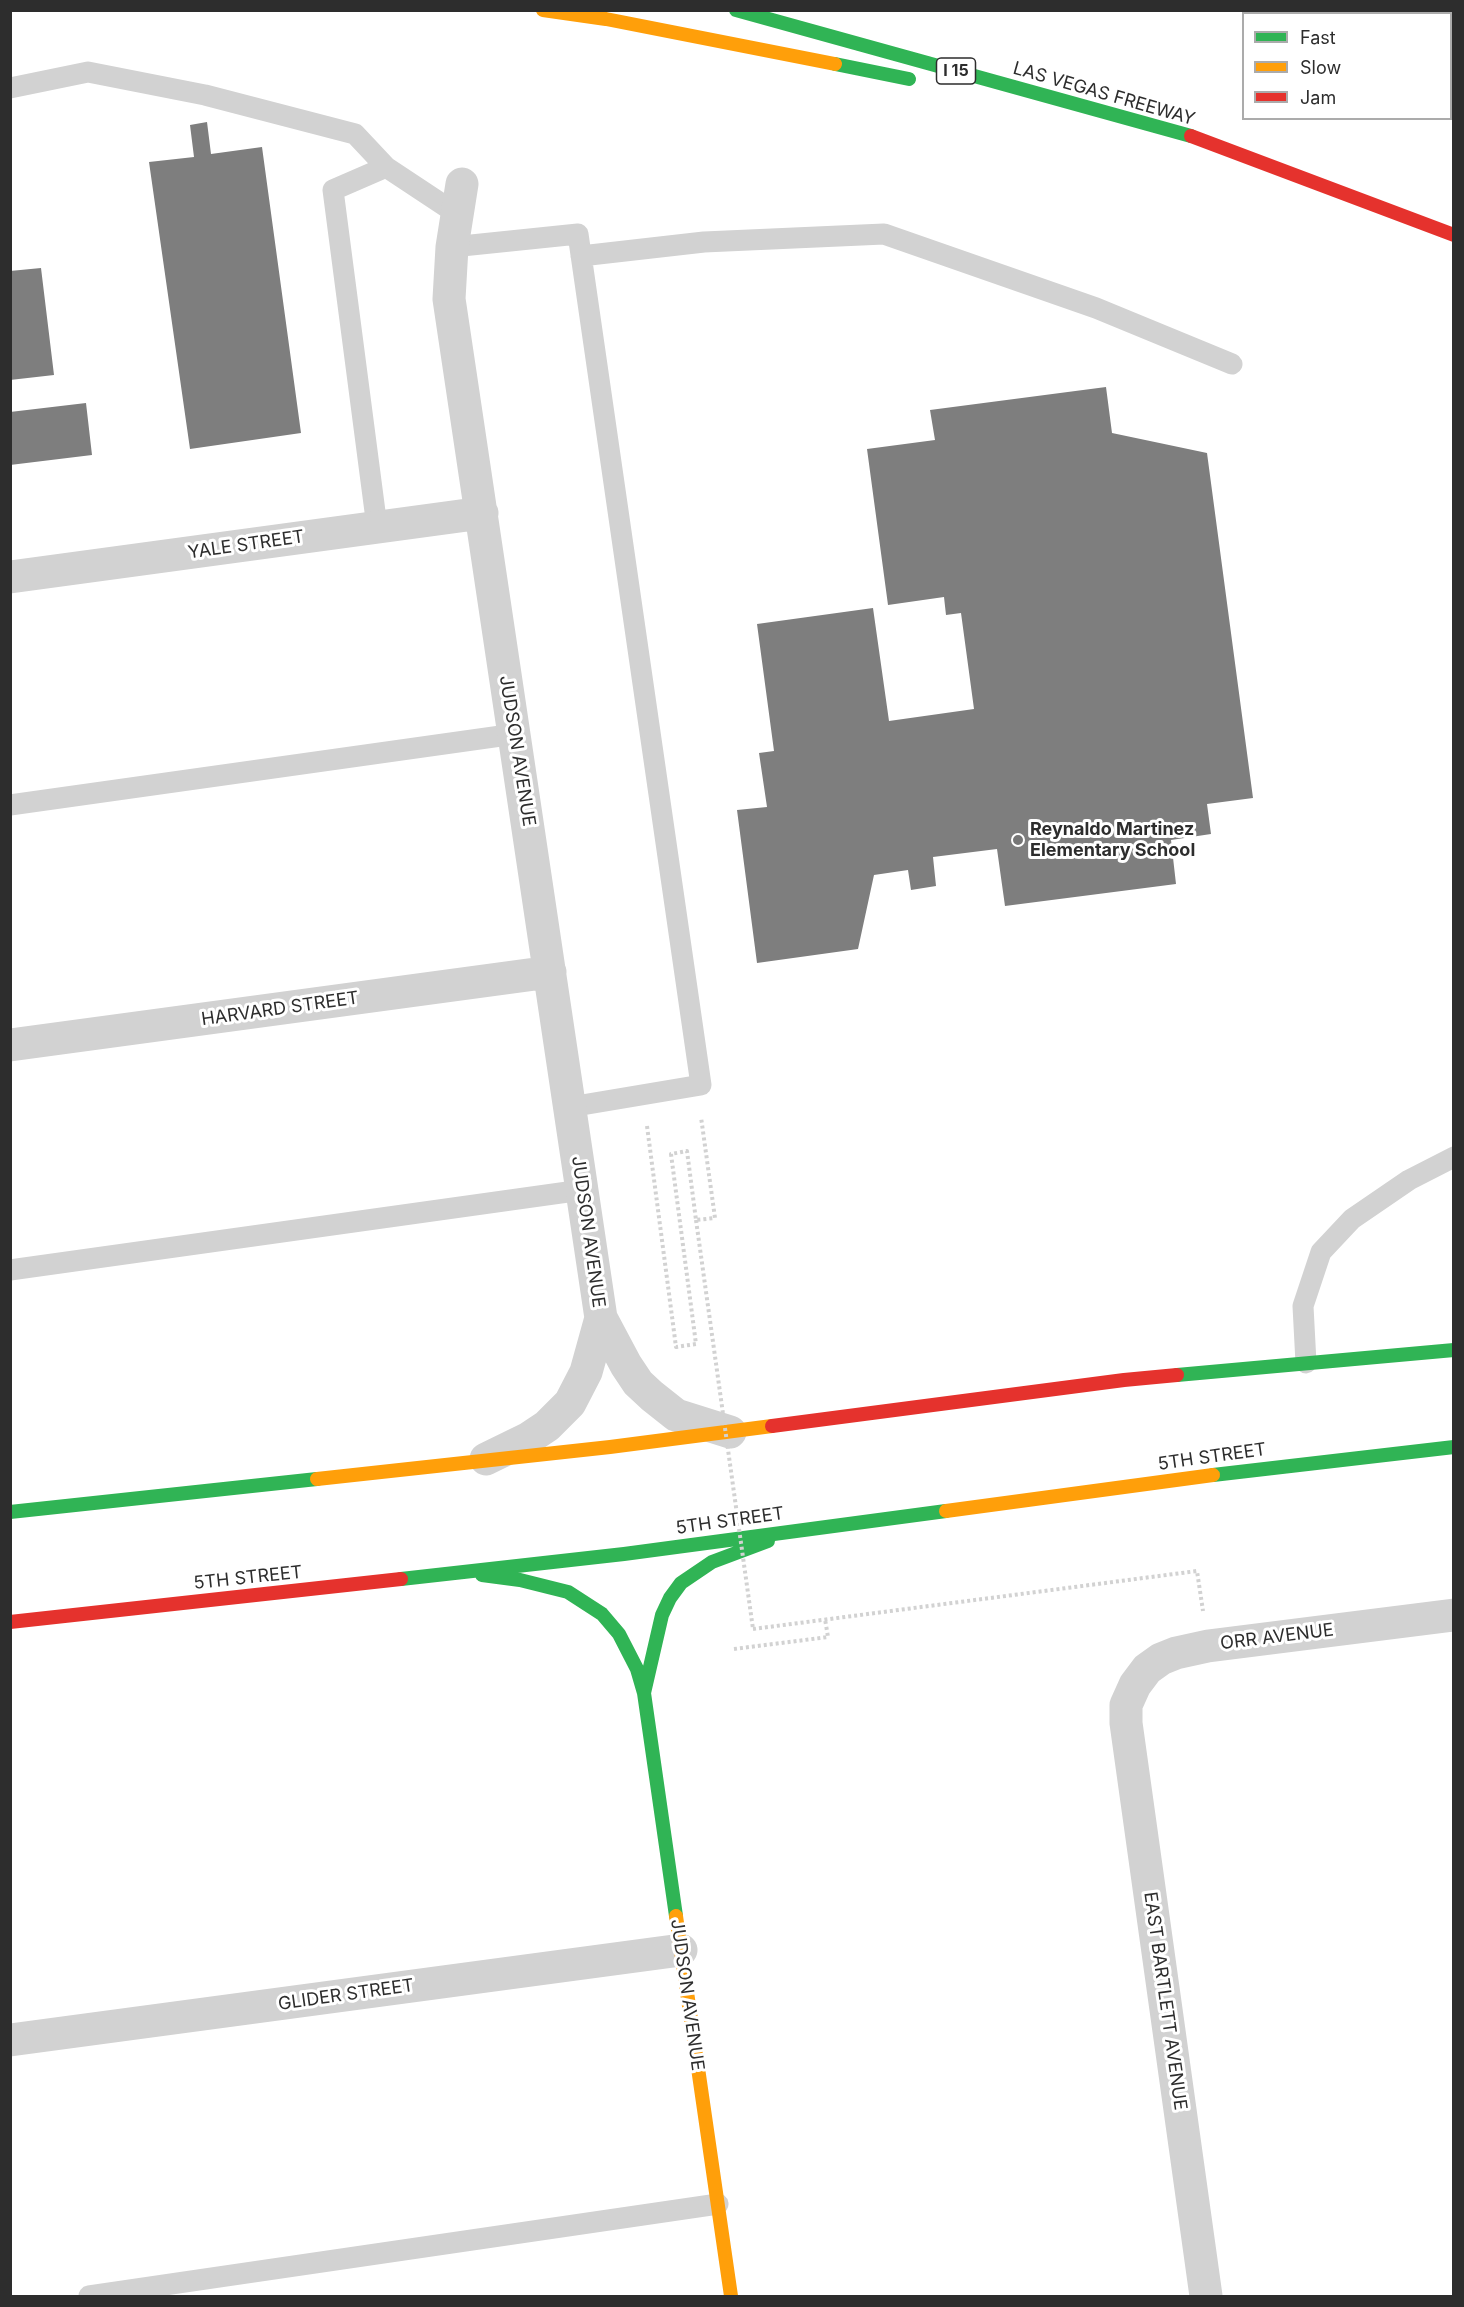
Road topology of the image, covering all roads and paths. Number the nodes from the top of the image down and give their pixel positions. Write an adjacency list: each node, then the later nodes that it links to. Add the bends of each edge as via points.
1 (543, 10): 3 (main road)
2 (736, 10): 6 (main road, LAS VEGAS FREEWAY / I 15)
3 (920, 81)
4 (10, 88): 7 (lane, via 88,72 205,95 355,134)
5 (990, 94): 6 (main road)
6 (1176, 131): 9 (main road, LAS VEGAS FREEWAY / I 15)
7 (386, 166): 8 (lane); 14 (lane, via 333,190)
8 (459, 199): 10 (street, JUDSON AVENUE)
9 (1454, 235)
10 (452, 247): 11 (lane, via 578,234); 13 (street, JUDSON AVENUE, via 449,299)
11 (581, 256): 12 (lane, via 704,242 884,234 1096,308); 20 (lane, via 701,1085)
12 (1232, 364)
13 (482, 513): 14 (street, YALE STREET); 16 (street, JUDSON AVENUE)
14 (377, 527): 15 (street, YALE STREET)
15 (10, 577)
16 (514, 734): 17 (lane); 18 (street, JUDSON AVENUE)
17 (10, 805)
18 (550, 972): 19 (street, HARVARD STREET); 20 (street, JUDSON AVENUE)
19 (10, 1045)
20 (570, 1107): 24 (street, JUDSON AVENUE)
21 (701, 1117): 25 (path, via 716,1218)
22 (647, 1126): 25 (path, via 676,1347 696,1344 671,1154 687,1151)
23 (1454, 1157): 29 (lane, via 1409,1180 1352,1219 1320,1252 1303,1306)
24 (582, 1190): 26 (lane); 27 (street, JUDSON AVENUE)
25 (696, 1220): 38 (path, bridge, via 753,1629)
26 (10, 1270)
27 (601, 1318): 30 (street, JUDSON AVENUE, via 626,1365 652,1396 676,1415); 32 (street, JUDSON AVENUE, via 579,1389 560,1414 529,1438)
28 (1454, 1350): 29 (main road)
29 (1306, 1363): 30 (main road, via 1124,1380)
30 (730, 1432): 32 (main road)
31 (1454, 1447): 34 (main road, 5TH STREET)
32 (479, 1462): 33 (main road)
33 (10, 1512)
34 (798, 1529): 36 (main road, 5TH STREET); 41 (main road, JUDSON AVENUE, via 712,1562 681,1583 662,1615)
35 (1197, 1571): 38 (path)
36 (467, 1573): 39 (main road, 5TH STREET); 41 (main road, JUDSON AVENUE, via 568,1592 586,1602 602,1614 627,1645)
37 (1454, 1615): 42 (street, ORR AVENUE, via 1176,1653 1147,1669)
38 (825, 1619): 40 (path, via 828,1637)
39 (10, 1622)
40 (734, 1649)
41 (644, 1693): 43 (main road, JUDSON AVENUE)
42 (1126, 1705): 48 (street, EAST BARTLETT AVENUE)
43 (681, 1950): 44 (street, GLIDER STREET); 45 (main road, JUDSON AVENUE)
44 (10, 2040)
45 (718, 2204): 46 (lane); 47 (main road, JUDSON AVENUE)
46 (89, 2296)
47 (731, 2296)
48 (1206, 2296)

